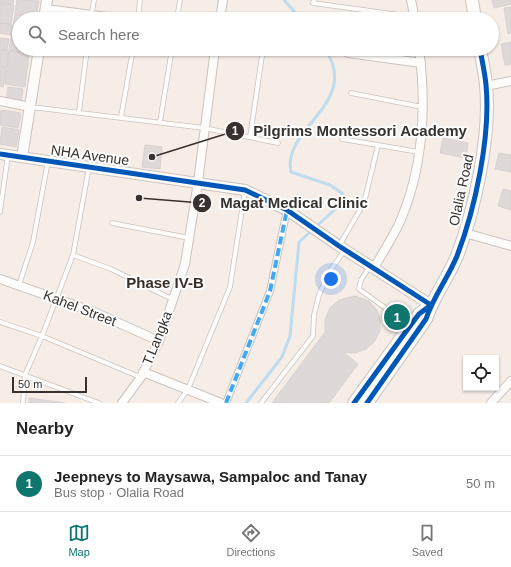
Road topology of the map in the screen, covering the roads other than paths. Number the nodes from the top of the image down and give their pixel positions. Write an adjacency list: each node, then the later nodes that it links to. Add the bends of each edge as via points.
1 (94, 0): 10 (lane)
2 (140, 0): 11 (lane)
3 (180, 0): 12 (lane)
4 (223, 0): 13 (street)
5 (314, 0): 14 (lane, via 313,3)
6 (411, 0): 15 (street)
7 (472, 0): 16 (main road)
8 (46, 9): 9 (street)
9 (63, 12)
10 (92, 12)
11 (139, 12)
12 (178, 12)
13 (221, 12)
14 (374, 12)
15 (413, 12)
16 (474, 12)
17 (38, 56): 31 (street)
18 (86, 56): 33 (lane)
19 (132, 56): 34 (lane)
20 (171, 56): 35 (lane)
21 (214, 56): 36 (street, T.Langka)
22 (262, 56): 37 (lane)
23 (370, 56): 26 (street)
24 (420, 56): 26 (street)
25 (481, 56): 28 (main road, Olalia Road)
26 (421, 63): 32 (street)
27 (511, 81): 28 (street)
28 (486, 86): 51 (main road, Olalia Road, via 485,129 478,180)
29 (351, 93): 32 (lane)
30 (0, 101): 31 (street)
31 (30, 107): 33 (lane); 43 (street)
32 (422, 107): 41 (street)
33 (79, 112): 34 (lane)
34 (121, 117): 35 (lane)
35 (160, 122): 36 (lane)
36 (204, 128): 37 (lane); 46 (street, T.Langka)
37 (250, 137): 39 (lane)
38 (342, 139): 40 (lane)
39 (278, 143)
40 (378, 145): 41 (lane); 54 (lane, via 364,203)
41 (419, 152): 56 (street, via 414,180 398,225)
42 (4, 154): 43 (street, NHA Avenue); 49 (lane)
43 (22, 157): 44 (street, NHA Avenue)
44 (48, 161): 45 (street, NHA Avenue); 58 (lane, via 33,242)
45 (89, 167): 46 (street, NHA Avenue); 55 (lane)
46 (198, 182): 47 (street, NHA Avenue); 52 (street, T.Langka)
47 (245, 190): 48 (street, NHA Avenue); 70 (lane, via 230,287)
48 (287, 210): 54 (street, NHA Avenue); 76 (street, via 270,291)
49 (0, 212)
50 (112, 223): 52 (lane)
51 (465, 233): 53 (street); 61 (main road, Olalia Road, via 456,257)
52 (189, 238): 59 (street, T.Langka, via 185,264)
53 (511, 246)
54 (342, 248): 56 (street, NHA Avenue); 77 (lane, via 319,296 314,315 313,336)
55 (73, 256): 59 (lane, via 111,269); 60 (lane)
56 (372, 267): 61 (street, NHA Avenue); 63 (lane, via 361,280 359,289)
57 (0, 278): 58 (street, Kahel Street)
58 (20, 285): 60 (street, Kahel Street)
59 (172, 299): 65 (street, T.Langka)
60 (56, 300): 64 (lane); 65 (street, Kahel Street, via 94,312)
61 (431, 305): 63 (main road, Olalia Road, via 420,314)
62 (0, 322): 64 (lane)
63 (414, 329): 78 (main road, Olalia Road); 79 (main road, Olalia Road)
64 (42, 336): 67 (lane); 68 (lane)
65 (159, 341): 68 (street, T.Langka)
66 (0, 366): 67 (lane)
67 (25, 375): 71 (lane); 72 (lane)
68 (142, 375): 70 (street); 73 (street, T.Langka)
69 (510, 384): 80 (street)
70 (188, 389): 74 (lane); 75 (street)
71 (23, 403)
72 (99, 403)
73 (122, 403)
74 (178, 403)
75 (221, 403)
76 (226, 403)
77 (261, 403)
78 (354, 403)
79 (367, 403)
80 (491, 403)

